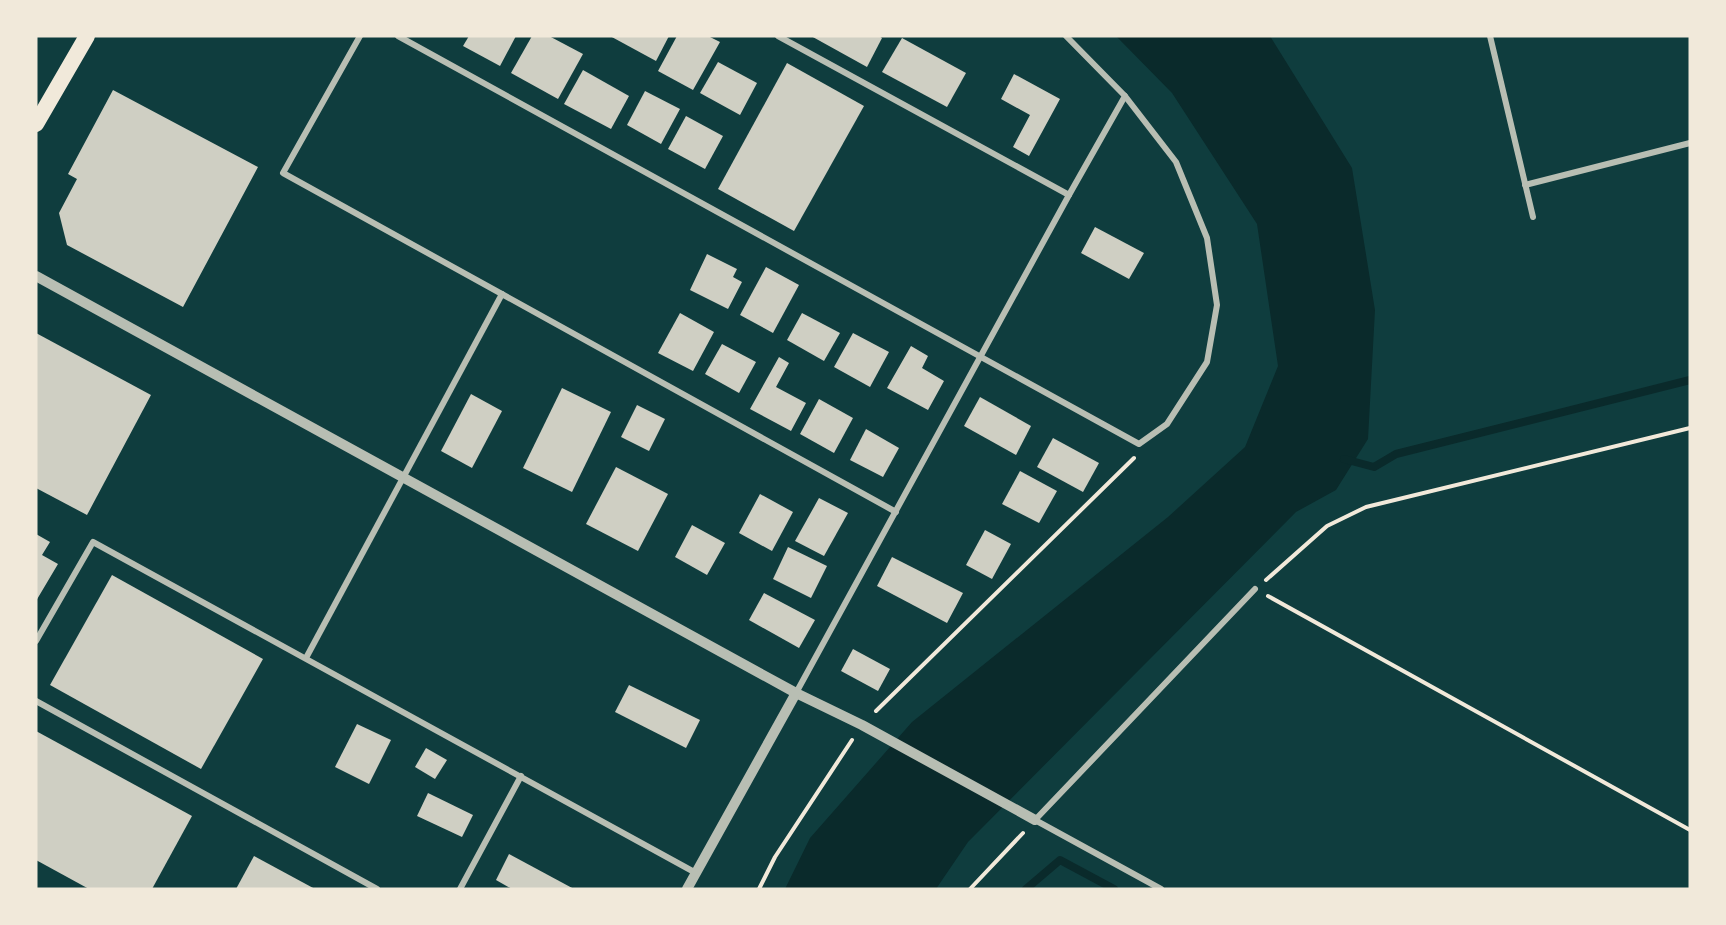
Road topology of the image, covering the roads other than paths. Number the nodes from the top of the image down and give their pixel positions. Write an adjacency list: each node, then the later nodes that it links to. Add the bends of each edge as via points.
1 (87, 36): 8 (highway)
2 (360, 36): 14 (street, via 282,173)
3 (398, 36): 15 (street)
4 (778, 36): 11 (street)
5 (1066, 36): 7 (street)
6 (1490, 36): 10 (street)
7 (1125, 96): 11 (street); 15 (street, via 1176,162 1207,238 1217,305 1207,362 1167,424 1139,444)
8 (36, 124)
9 (1690, 143): 10 (street)
10 (1525, 185): 12 (street)
11 (1069, 195): 15 (street)
12 (1533, 217)
13 (36, 276): 16 (street)
14 (502, 294): 16 (street); 17 (street)
15 (981, 356): 17 (street)
16 (403, 477): 20 (street); 21 (street)
17 (896, 512): 21 (street)
18 (1255, 589): 24 (street)
19 (36, 641): 20 (street, via 93,542)
20 (306, 658): 23 (street)
21 (796, 693): 24 (street); 25 (street)
22 (36, 701): 26 (street)
23 (521, 776): 25 (street); 27 (street)
24 (1035, 820): 29 (street)
25 (696, 873): 28 (street)
26 (377, 889)
27 (460, 889)
28 (687, 889)
29 (1161, 889)

